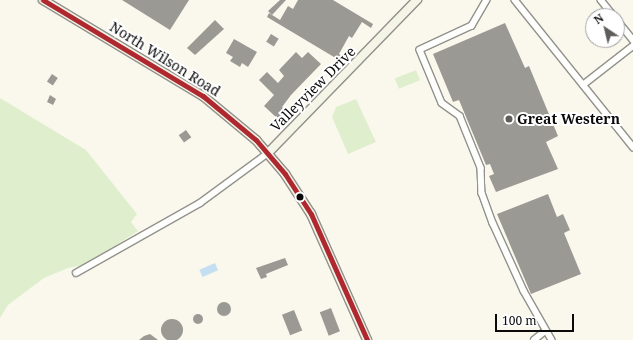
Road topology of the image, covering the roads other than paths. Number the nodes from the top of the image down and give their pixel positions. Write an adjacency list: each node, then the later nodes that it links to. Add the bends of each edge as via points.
1 (43, 0): 12 (main road, North Wilson Road, via 203,96 242,126)
2 (417, 0): 12 (main road, Valleyview Drive)
3 (487, 0): 14 (street, via 472,26 420,50 442,102 460,116 482,168 482,193 493,223)
4 (515, 0): 10 (street)
5 (601, 0): 6 (street)
6 (608, 8)
7 (625, 30): 8 (street)
8 (633, 40)
9 (633, 46): 10 (street)
10 (584, 85): 11 (street)
11 (633, 147)
12 (268, 153): 13 (street, Valleyview Drive, via 212,195); 15 (main road, North Wilson Road, via 295,188 317,225)
13 (76, 273)
14 (545, 331): 16 (street); 17 (street)
15 (367, 340)
16 (534, 340)
17 (552, 340)

